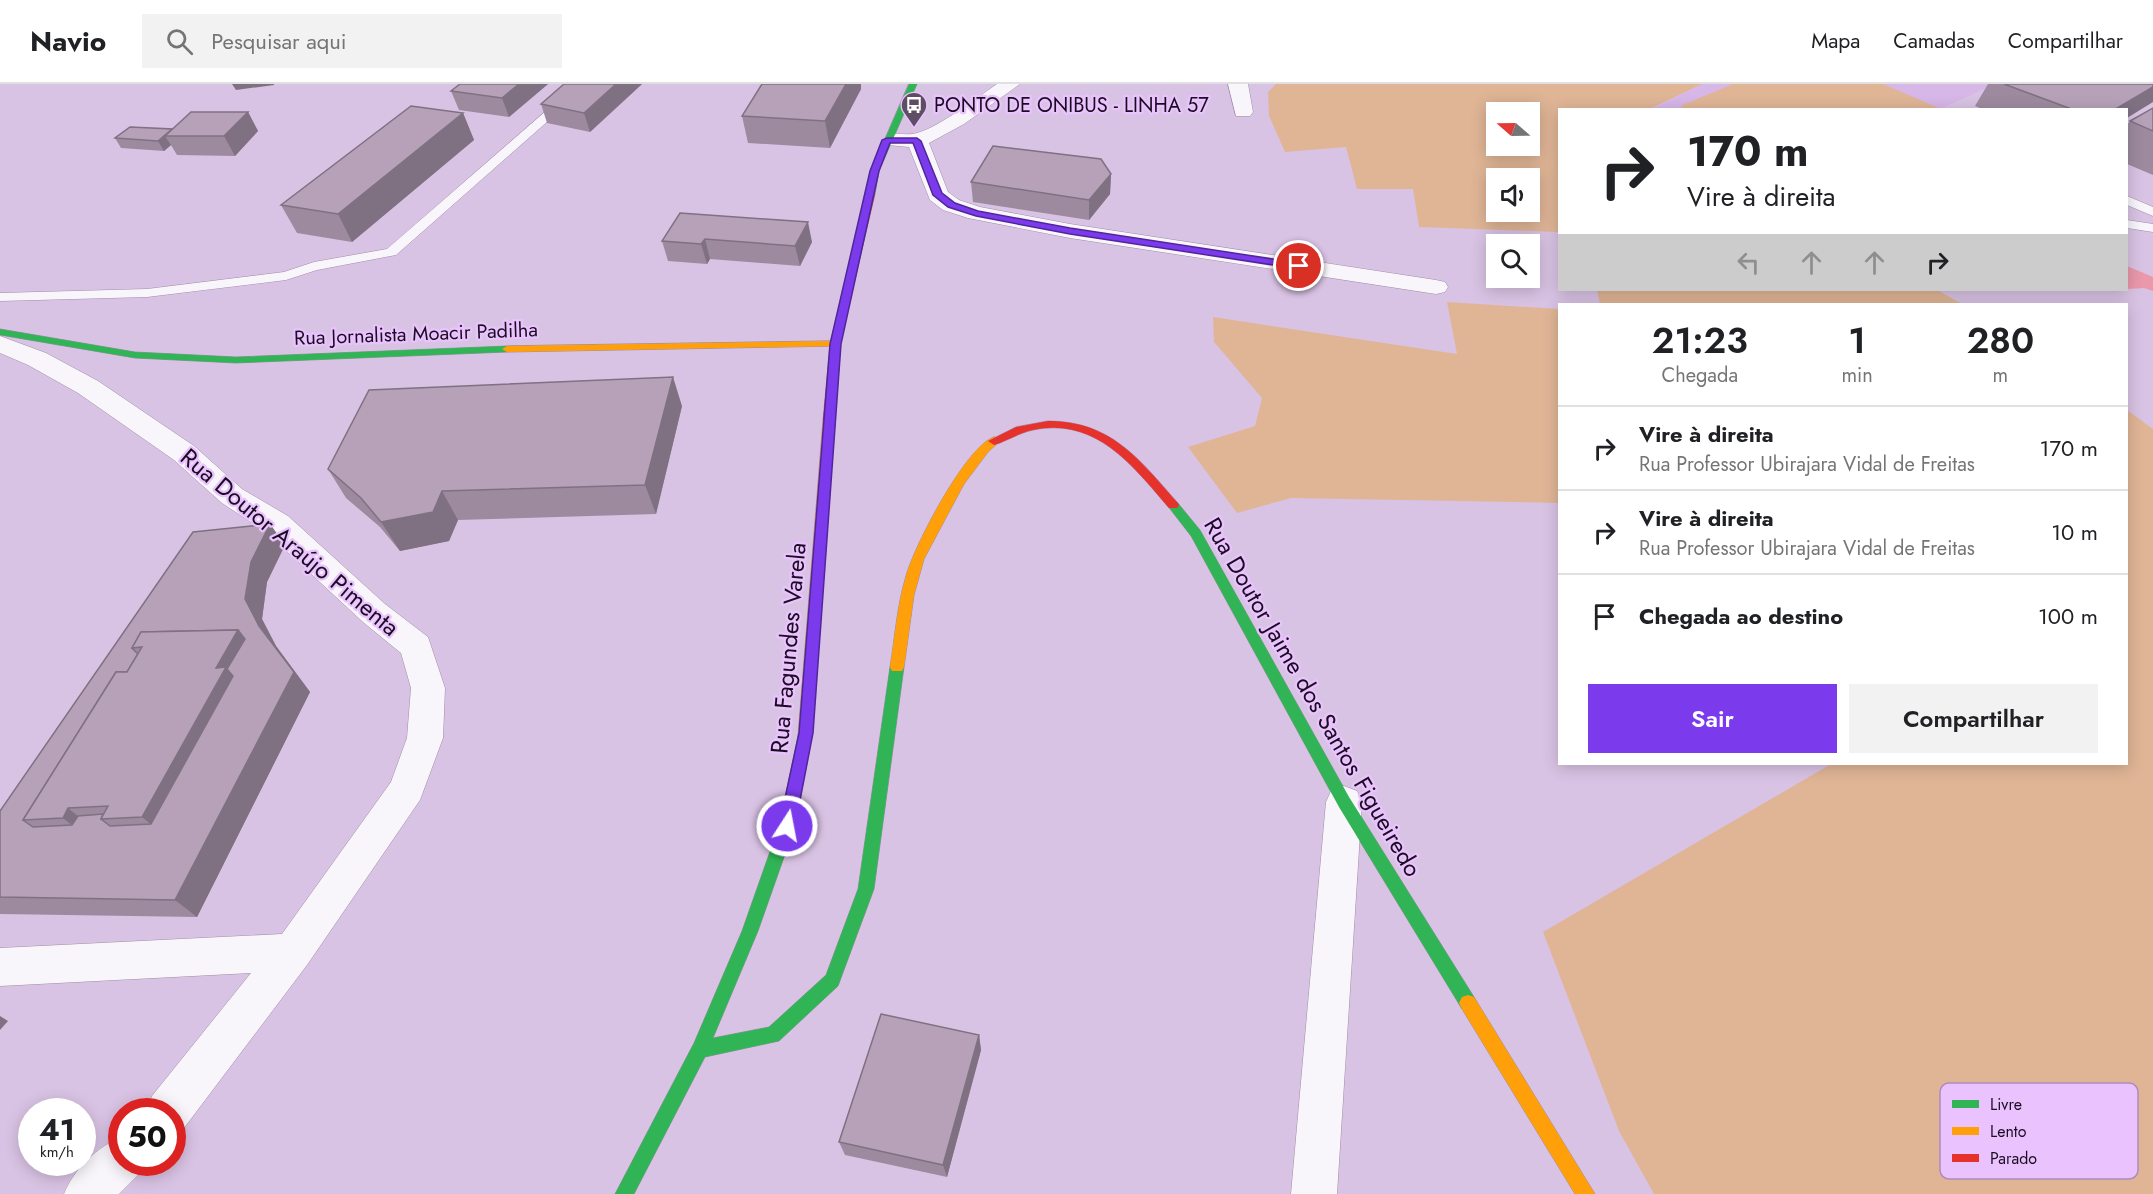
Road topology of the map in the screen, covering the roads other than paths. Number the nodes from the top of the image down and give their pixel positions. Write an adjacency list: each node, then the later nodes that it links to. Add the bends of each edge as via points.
1 (584, 84): 13 (lane, via 391,252 286,276 147,292)
2 (913, 84): 6 (street, Rua Fagundes Varela)
3 (1010, 84): 7 (street)
4 (1238, 84): 5 (street)
5 (1243, 112)
6 (887, 140): 7 (street); 16 (street, Rua Fagundes Varela, via 874,171)
7 (917, 141): 12 (street, via 938,195 951,205 976,213)
8 (2128, 200): 9 (lane)
9 (2153, 212)
10 (2128, 224): 11 (lane)
11 (2153, 228)
12 (1436, 287)
13 (0, 297)
14 (0, 332): 16 (street, Rua Jornalista Moacir Padilha, via 135,355 236,360 452,350)
15 (0, 344): 18 (street, Rua Doutor Araújo Pimenta, via 37,358 162,436 232,496 277,524 374,614 416,646 428,688 425,738 407,789)
16 (836, 344): 20 (street, Rua Fagundes Varela, via 806,733 787,826 750,931)
17 (1344, 802): 20 (street, Rua Doutor Jaime dos Santos Figueiredo, via 1196,533 1162,492 1105,437 1069,424 1040,424 1006,434 986,446 953,490 912,572 866,889 832,980 773,1035); 25 (street); 26 (street, Rua Doutor Jaime dos Santos Figueiredo)
18 (293, 952): 19 (street); 21 (street, Rua Doutor Araújo Pimenta)
19 (0, 967)
20 (700, 1049): 24 (street, Rua Fagundes Varela)
21 (179, 1098)
22 (108, 1173): 23 (street)
23 (87, 1194)
24 (624, 1194)
25 (1314, 1194)
26 (1586, 1194)

